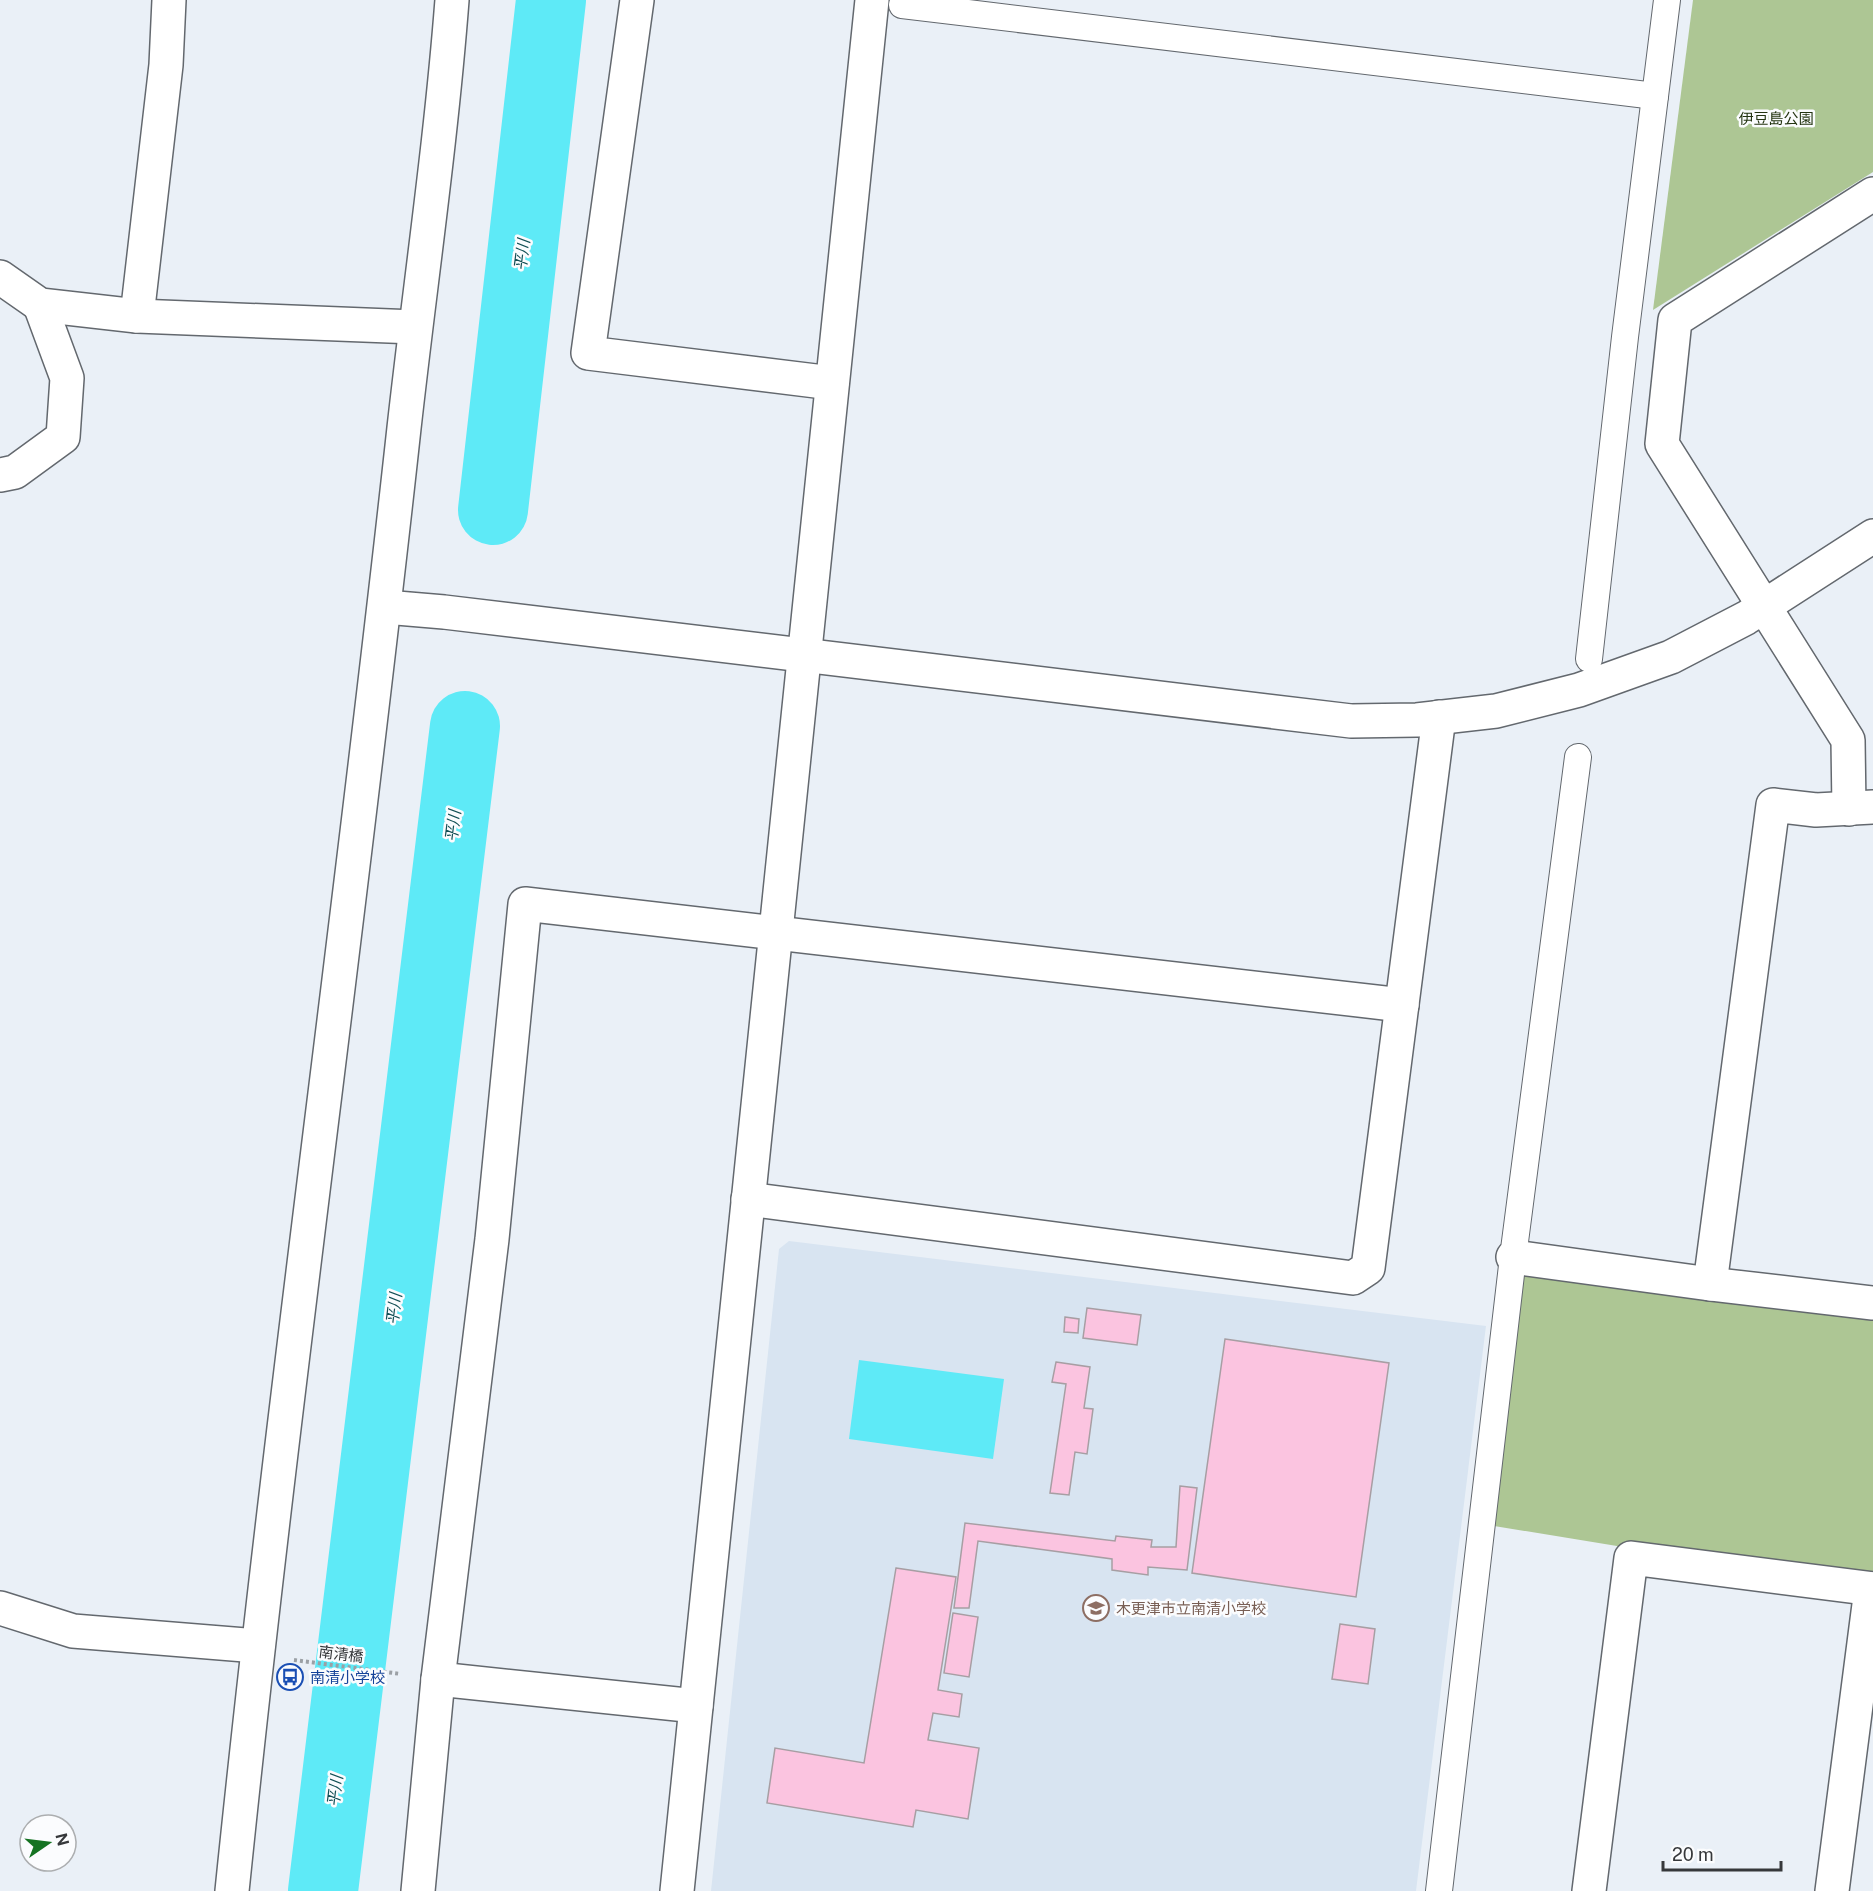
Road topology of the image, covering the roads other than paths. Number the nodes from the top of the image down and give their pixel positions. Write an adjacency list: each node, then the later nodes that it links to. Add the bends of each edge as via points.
1 (169, 0): 10 (street, via 166,65)
2 (452, 0): 11 (street)
3 (638, 0): 12 (street, via 588,353)
4 (1667, 0): 6 (street)
5 (887, 3): 6 (street); 12 (street)
6 (1655, 96): 18 (street)
7 (1873, 194): 15 (street, via 1675,320 1662,444)
8 (0, 277): 9 (street)
9 (40, 305): 10 (street); 13 (street, via 68,378 63,437 15,472)
10 (137, 316): 11 (street)
11 (415, 327): 16 (street)
12 (832, 382): 17 (street)
13 (0, 475)
14 (1873, 536): 15 (street)
15 (1764, 606): 19 (street, via 1671,657 1579,690 1496,711); 21 (street, via 1848,740)
16 (385, 607): 17 (street); 30 (street)
17 (804, 655): 19 (street, via 1351,721); 22 (street)
18 (1589, 659)
19 (1439, 717): 23 (street)
20 (1578, 757): 25 (street)
21 (1861, 808): 26 (street, via 1816,810 1773,805)
22 (775, 933): 23 (street); 24 (street); 31 (street, via 525,904 492,1239)
23 (1402, 1005): 24 (street, via 1368,1268 1353,1278)
24 (748, 1199): 32 (street)
25 (1513, 1257): 26 (street); 36 (street)
26 (1710, 1284): 27 (street)
27 (1873, 1303)
28 (1872, 1589): 37 (street, via 1631,1558); 38 (street)
29 (0, 1608): 30 (street, via 73,1631)
30 (258, 1646): 33 (street)
31 (438, 1679): 32 (street); 34 (street)
32 (696, 1706): 35 (street)
33 (232, 1891)
34 (418, 1891)
35 (677, 1891)
36 (1439, 1891)
37 (1589, 1891)
38 (1832, 1891)

